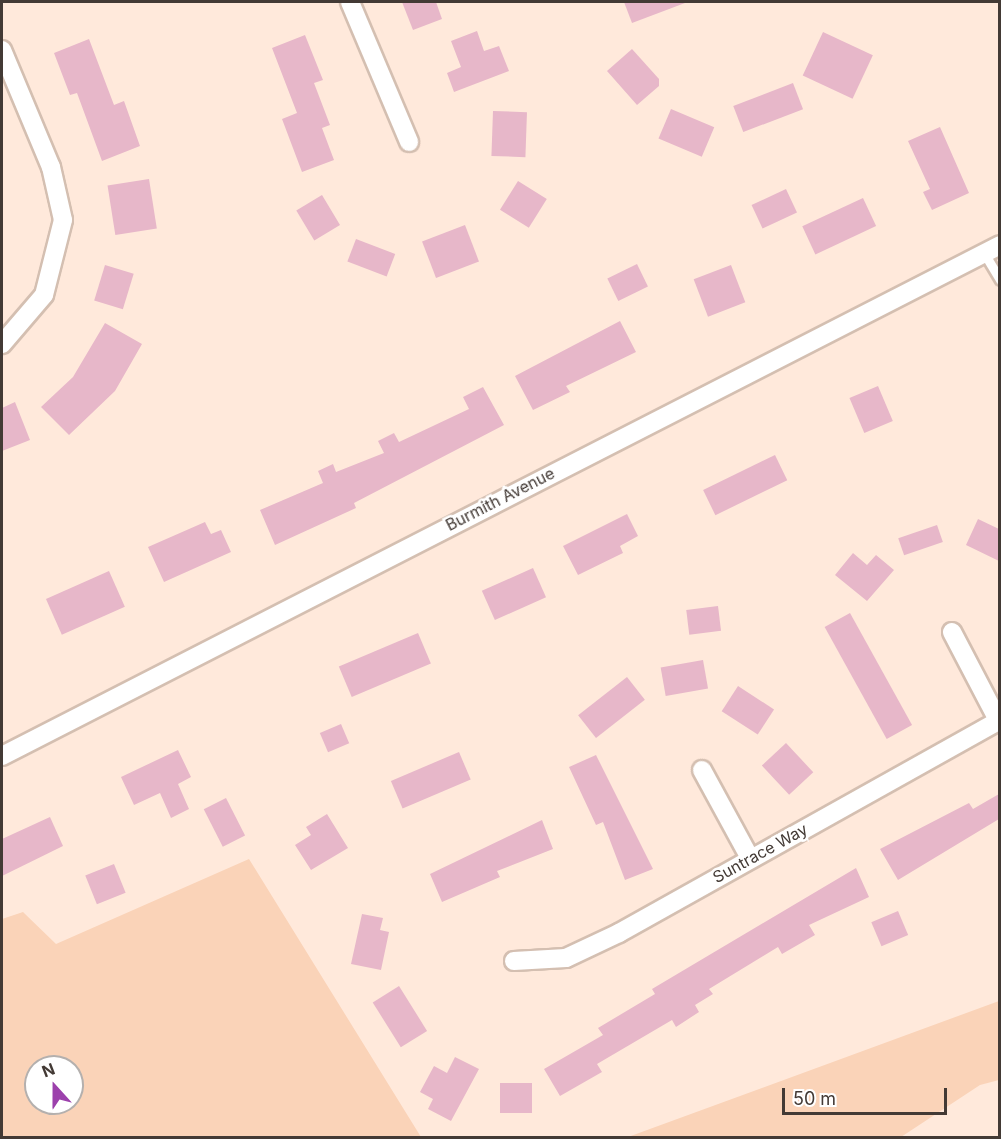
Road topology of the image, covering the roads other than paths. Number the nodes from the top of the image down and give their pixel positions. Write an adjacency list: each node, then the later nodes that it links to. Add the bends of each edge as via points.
1 (350, 2): 3 (street)
2 (2, 50): 6 (street, via 51,167 63,220 44,295)
3 (410, 142)
4 (992, 249): 5 (lane); 9 (street, Burmith Avenue)
5 (999, 280)
6 (2, 344)
7 (952, 632): 8 (street)
8 (999, 720): 11 (street, Suntrace Way)
9 (2, 756)
10 (702, 770): 11 (street)
11 (750, 858): 12 (street, Suntrace Way, via 566,958)
12 (514, 961)

